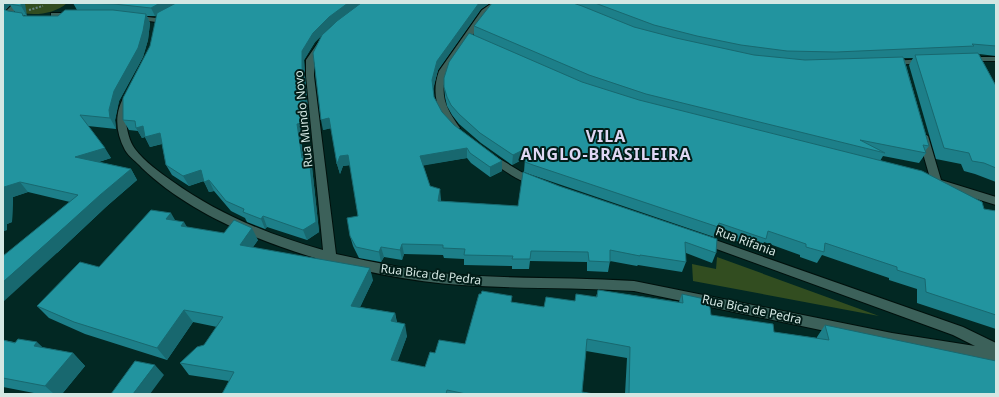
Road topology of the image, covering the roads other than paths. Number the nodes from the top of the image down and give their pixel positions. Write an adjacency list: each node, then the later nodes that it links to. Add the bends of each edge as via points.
1 (18, 3): 4 (street)
2 (496, 3): 16 (street, via 485,12 471,38 443,70 438,90 441,107)
3 (76, 6): 5 (street, via 51,16)
4 (6, 16): 7 (street)
5 (78, 16)
6 (124, 16): 8 (street, via 159,18)
7 (26, 19)
8 (155, 32)
9 (330, 34): 21 (street, Rua Mundo Novo, via 319,45 310,60 310,76)
10 (961, 59): 11 (street)
11 (996, 59)
12 (931, 60): 13 (street, via 903,66)
13 (880, 63)
14 (133, 88): 21 (street, Rua Bica de Pedra, via 122,109 122,129 130,150 155,174 192,201 234,223 288,246)
15 (921, 130): 19 (street, via 932,181)
16 (464, 136)
17 (483, 151): 18 (street, via 519,174)
18 (543, 185)
19 (996, 201)
20 (695, 237): 22 (street, Rua Rifania, via 958,331)
21 (330, 257): 23 (street, Rua Bica de Pedra, via 396,272 461,280 634,286 892,339)
22 (996, 350)
23 (996, 356)

